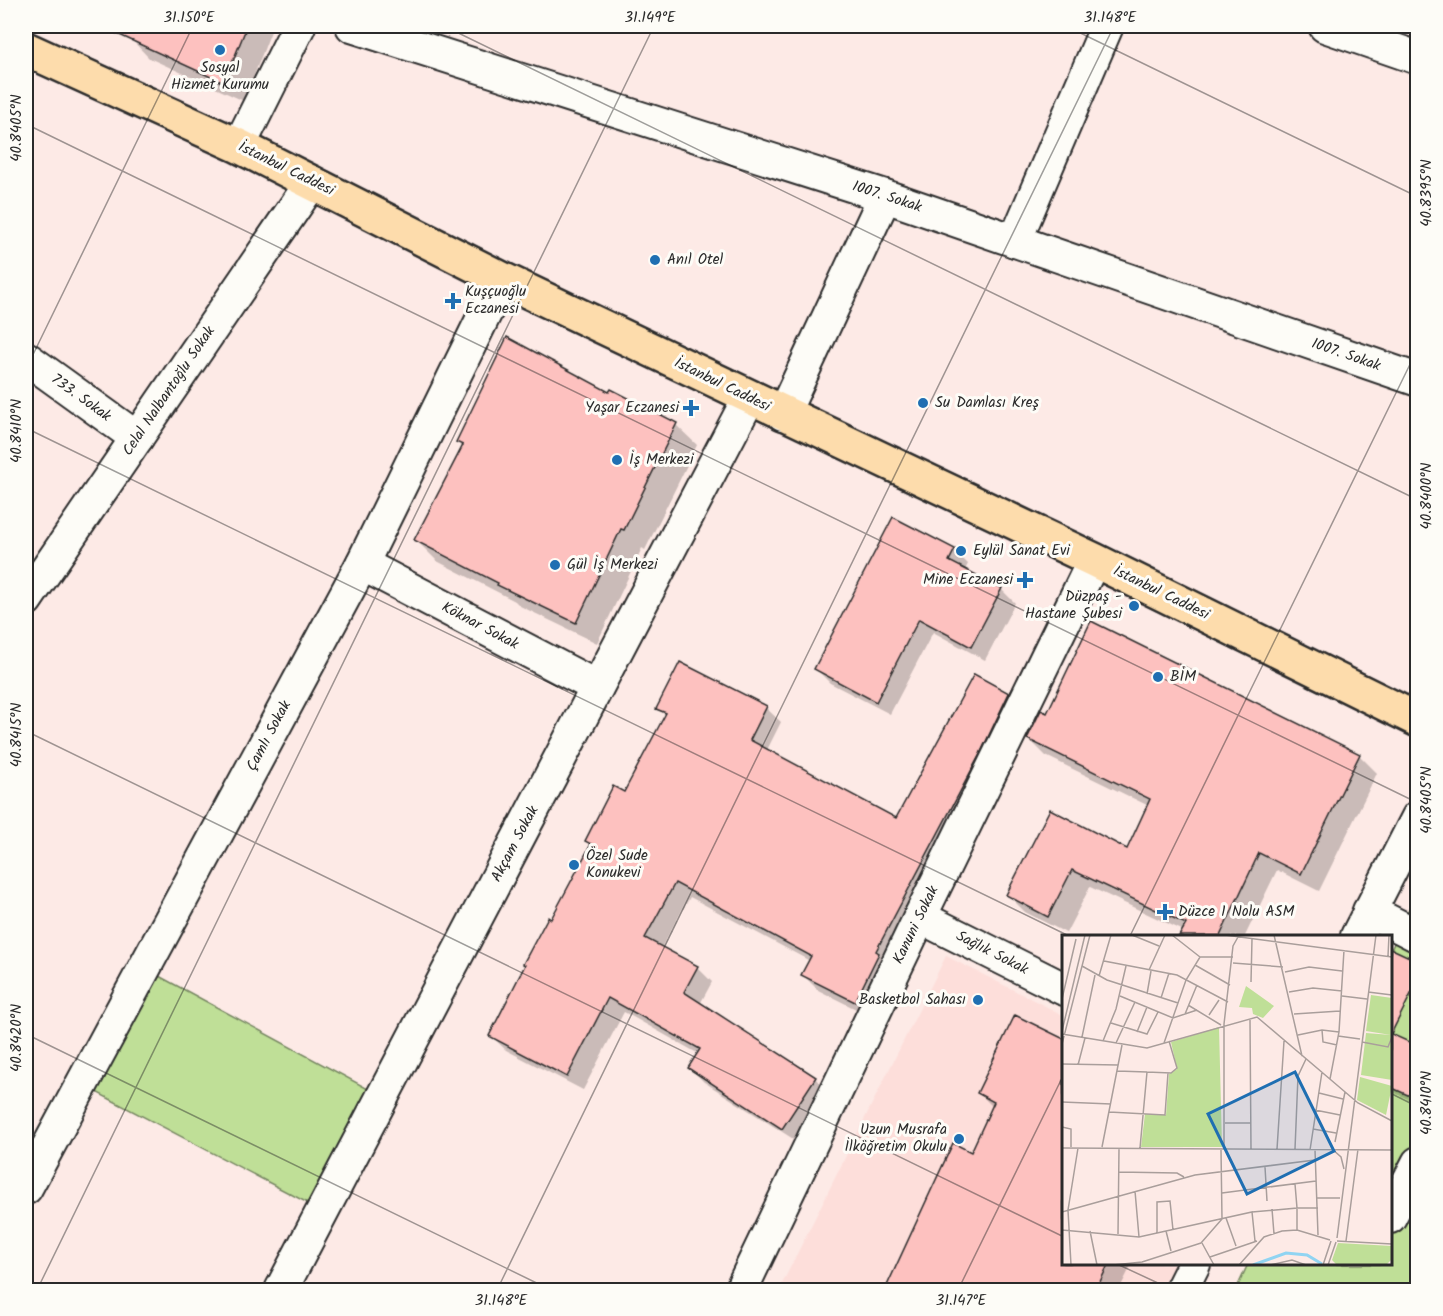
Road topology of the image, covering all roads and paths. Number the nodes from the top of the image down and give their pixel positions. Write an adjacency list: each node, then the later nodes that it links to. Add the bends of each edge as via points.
1 (299, 26): 7 (street)
2 (352, 26): 9 (street, 1007. Sokak)
3 (1107, 26): 10 (street)
4 (1325, 26): 6 (street)
5 (26, 50): 7 (main road, İstanbul Caddesi)
6 (1418, 58)
7 (239, 146): 8 (main road, İstanbul Caddesi)
8 (312, 182): 11 (main road, İstanbul Caddesi); 16 (street, Celal Nalbantoğlu Sokak)
9 (885, 196): 10 (street, 1007. Sokak); 15 (street)
10 (1015, 241): 13 (street, 1007. Sokak)
11 (502, 279): 14 (main road, İstanbul Caddesi); 18 (street, Çamlı Sokak)
12 (26, 358): 16 (street, 733. Sokak)
13 (1418, 380)
14 (749, 398): 15 (main road, İstanbul Caddesi); 20 (street, Akçam Sokak)
15 (783, 414): 17 (main road, İstanbul Caddesi)
16 (136, 438): 19 (street, Celal Nalbantoğlu Sokak)
17 (1094, 560): 21 (main road, İstanbul Caddesi); 23 (street, Kanuni Sokak)
18 (362, 564): 20 (street, Köknar Sokak); 28 (street, Çamlı Sokak)
19 (26, 600)
20 (597, 687): 31 (street, Akçam Sokak)
21 (1418, 720)
22 (1418, 817): 24 (street)
23 (920, 916): 26 (street, Sağlık Sokak); 32 (street, Kanuni Sokak)
24 (1363, 924): 25 (street)
25 (1418, 936)
26 (1062, 988)
27 (1418, 1163): 29 (street)
28 (26, 1188)
29 (1392, 1214)
30 (1193, 1265): 33 (street)
31 (281, 1290)
32 (741, 1290)
33 (1181, 1290)

